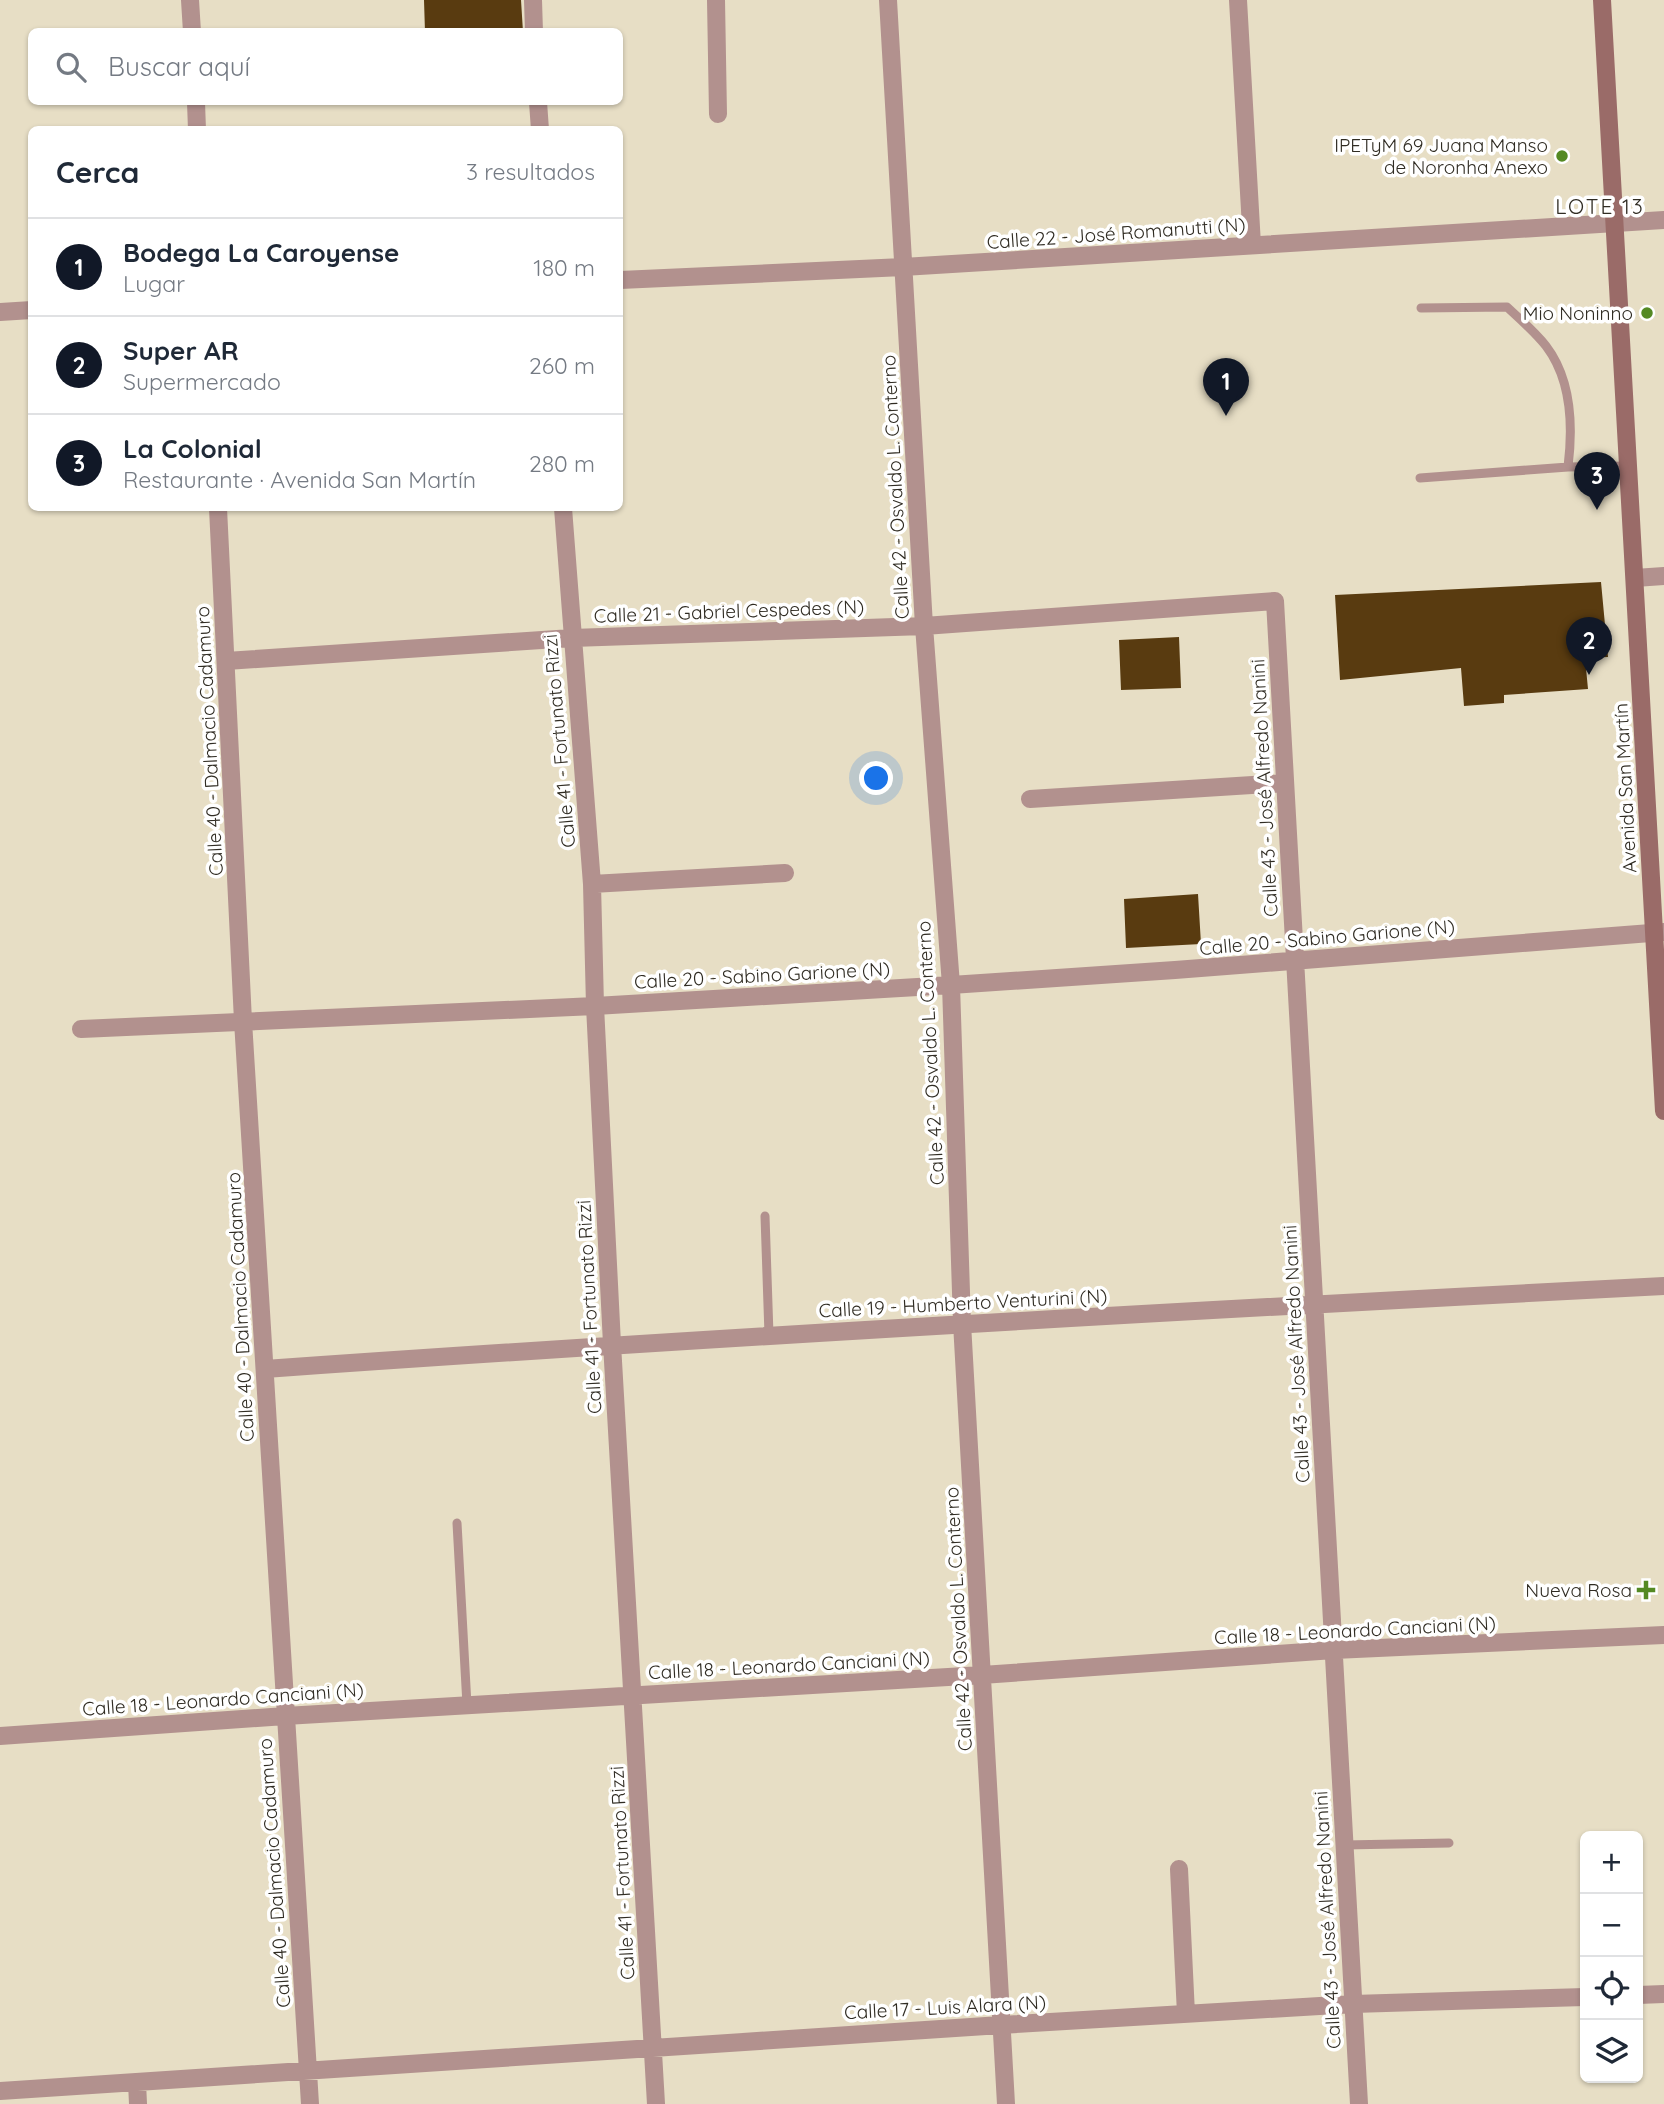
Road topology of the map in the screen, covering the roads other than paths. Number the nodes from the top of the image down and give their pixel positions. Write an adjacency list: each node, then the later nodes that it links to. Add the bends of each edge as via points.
1 (190, 0): 7 (street)
2 (533, 0): 8 (street)
3 (716, 0): 11 (street)
4 (888, 0): 17 (street, Calle 42 - Osvaldo L. Conterno)
5 (1238, 0): 16 (street)
6 (1602, 0): 15 (main road, Avenida San Martín)
7 (192, 28)
8 (534, 28)
9 (196, 105): 12 (street)
10 (538, 105): 13 (street)
11 (718, 114)
12 (197, 126)
13 (540, 126)
14 (1664, 219): 15 (street, Calle 22 - José Romanutti (N))
15 (1615, 222): 16 (street, Calle 22 - José Romanutti (N)); 22 (main road, Avenida San Martín)
16 (1252, 245): 17 (street, Calle 22 - José Romanutti (N))
17 (903, 267): 18 (street, Calle 22 - José Romanutti (N)); 30 (street, Calle 42 - Osvaldo L. Conterno)
18 (623, 280)
19 (1421, 308): 23 (lane, via 1507,307 1547,346 1561,368 1566,391 1571,446)
20 (28, 310): 21 (street)
21 (0, 312)
22 (1628, 466): 23 (lane); 28 (main road, Avenida San Martín)
23 (1568, 467): 24 (lane)
24 (1420, 478)
25 (218, 511): 32 (street, Calle 40 - Dalmacio Cadamuro)
26 (563, 511): 31 (street, Calle 41 - Fortunato Rizzi)
27 (1664, 576): 28 (street)
28 (1635, 578): 37 (main road, Avenida San Martín)
29 (1275, 601): 30 (street, Calle 21 - Gabriel Cespedes (N)); 33 (street, Calle 43 - José Alfredo Nanini)
30 (924, 626): 31 (street, Calle 21 - Gabriel Cespedes (N)); 39 (street, Calle 42 - Osvaldo L. Conterno)
31 (572, 638): 32 (street, Calle 21 - Gabriel Cespedes (N)); 36 (street, Calle 41 - Fortunato Rizzi)
32 (226, 661): 41 (street, Calle 40 - Dalmacio Cadamuro)
33 (1285, 783): 34 (street); 38 (street, Calle 43 - José Alfredo Nanini)
34 (1030, 799)
35 (785, 873): 36 (street)
36 (592, 884): 40 (street, Calle 41 - Fortunato Rizzi)
37 (1659, 932): 38 (street, Calle 20 - Sabino Garione (N)); 43 (main road, Avenida San Martín)
38 (1295, 961): 39 (street, Calle 20 - Sabino Garione (N)); 46 (street, Calle 43 - José Alfredo Nanini)
39 (950, 985): 40 (street, Calle 20 - Sabino Garione (N)); 47 (street, Calle 42 - Osvaldo L. Conterno)
40 (595, 1006): 41 (street, Calle 20 - Sabino Garione (N)); 49 (street, Calle 41 - Fortunato Rizzi)
41 (243, 1021): 42 (street, Calle 20 - Sabino Garione (N)); 50 (street, Calle 40 - Dalmacio Cadamuro)
42 (81, 1029)
43 (1664, 1111)
44 (765, 1216): 48 (lane)
45 (1664, 1286): 46 (street, Calle 19 - Humberto Venturini (N))
46 (1314, 1304): 47 (street, Calle 19 - Humberto Venturini (N)); 53 (street, Calle 43 - José Alfredo Nanini)
47 (962, 1323): 48 (street, Calle 19 - Humberto Venturini (N)); 54 (street, Calle 42 - Osvaldo L. Conterno)
48 (769, 1335): 49 (street, Calle 19 - Humberto Venturini (N))
49 (612, 1344): 50 (street, Calle 19 - Humberto Venturini (N)); 55 (street, Calle 41 - Fortunato Rizzi)
50 (265, 1369): 57 (street, Calle 40 - Dalmacio Cadamuro)
51 (457, 1523): 56 (lane)
52 (1664, 1635): 53 (street, Calle 18 - Leonardo Canciani (N))
53 (1334, 1650): 54 (street, Calle 18 - Leonardo Canciani (N)); 60 (street, Calle 43 - José Alfredo Nanini)
54 (982, 1675): 55 (street, Calle 18 - Leonardo Canciani (N)); 67 (street, Calle 42 - Osvaldo L. Conterno)
55 (633, 1695): 56 (street, Calle 18 - Leonardo Canciani (N)); 68 (street, Calle 41 - Fortunato Rizzi)
56 (467, 1705): 57 (street, Calle 18 - Leonardo Canciani (N))
57 (285, 1716): 58 (street, Calle 18 - Leonardo Canciani (N)); 69 (street, Calle 40 - Dalmacio Cadamuro)
58 (0, 1736)
59 (1450, 1843): 60 (lane)
60 (1344, 1845): 65 (street, Calle 43 - José Alfredo Nanini)
61 (1180, 1869): 66 (street)
62 (1664, 1994): 63 (street)
63 (1643, 1995)
64 (1580, 1997): 65 (street, Calle 17 - Luis Alara (N))
65 (1353, 2004): 66 (street, Calle 17 - Luis Alara (N)); 76 (street, Calle 43 - José Alfredo Nanini)
66 (1186, 2014): 67 (street, Calle 17 - Luis Alara (N))
67 (1001, 2025): 68 (street, Calle 17 - Luis Alara (N)); 75 (street, Calle 42 - Osvaldo L. Conterno)
68 (653, 2046): 69 (street, Calle 17 - Luis Alara (N)); 74 (street, Calle 41 - Fortunato Rizzi)
69 (308, 2071): 70 (street, Calle 17 - Luis Alara (N)); 73 (street, Calle 40 - Dalmacio Cadamuro)
70 (137, 2082): 71 (street, Calle 17 - Luis Alara (N)); 72 (street)
71 (0, 2091)
72 (138, 2104)
73 (310, 2104)
74 (656, 2104)
75 (1006, 2104)
76 (1359, 2104)

